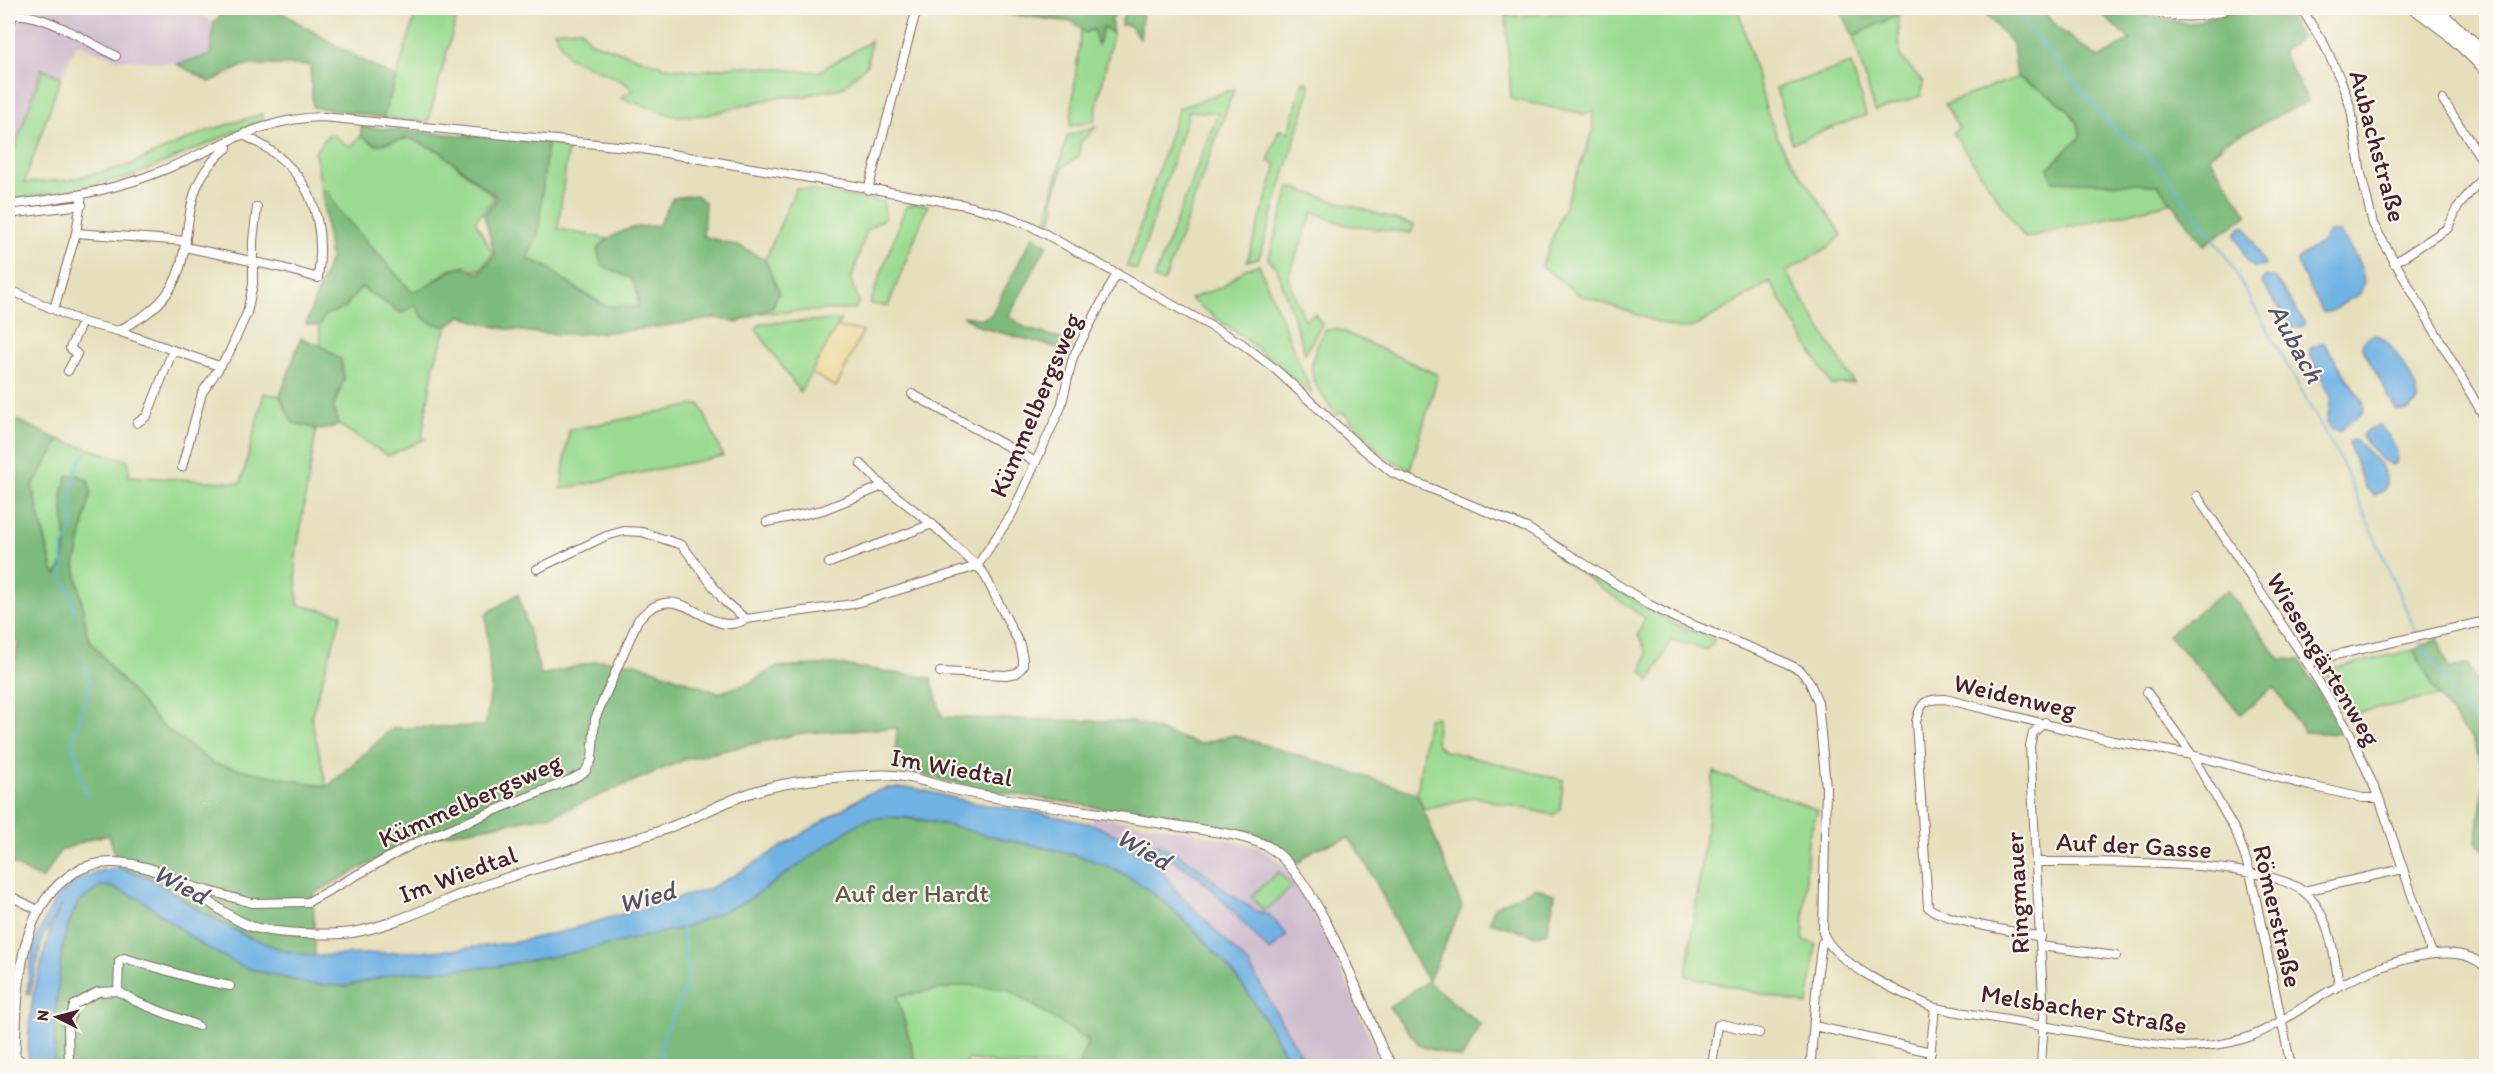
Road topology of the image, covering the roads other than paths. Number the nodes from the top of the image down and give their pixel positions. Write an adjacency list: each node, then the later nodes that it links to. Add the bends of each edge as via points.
1 (917, 8): 14 (street)
2 (2150, 8): 3 (highway, via 2200,15)
3 (2224, 8)
4 (2301, 8): 23 (street, Aubachstraße, via 2325,45 2342,83 2351,109 2373,224)
5 (2415, 8): 10 (highway)
6 (2434, 8): 8 (highway)
7 (8, 29): 9 (street, via 12,15 26,15)
8 (2487, 54)
9 (116, 56)
10 (2487, 69)
11 (2443, 100): 23 (street, via 2486,165 2484,175 2457,208 2448,228)
12 (245, 133): 13 (street); 14 (street, via 276,122 336,118 637,148); 22 (street, via 301,180 316,212 321,236 318,278)
13 (226, 142): 15 (street, via 152,175); 21 (street, via 228,148 205,169 196,186)
14 (868, 190): 24 (street, via 1003,215)
15 (82, 195): 16 (street); 17 (street)
16 (8, 205)
17 (82, 205): 19 (street); 20 (street)
18 (257, 207): 22 (street)
19 (8, 214)
20 (76, 234): 21 (street); 26 (street)
21 (185, 244): 22 (street); 28 (street, via 174,280 162,301)
22 (254, 261): 30 (street, via 247,313)
23 (2394, 263): 33 (street, Aubachstraße)
24 (1117, 273): 35 (street, Kümmelbergsweg, via 1073,357 1061,407); 61 (street, via 1241,343 1393,473 1527,528 1658,609 1800,670 1818,702 1826,787 1822,924)
25 (8, 289): 26 (street)
26 (54, 309): 27 (street)
27 (82, 322): 28 (street); 31 (street, via 70,348 78,354)
28 (118, 331): 29 (street)
29 (173, 350): 30 (street); 34 (street, via 147,416)
30 (219, 366): 37 (street, via 202,393)
31 (68, 371)
32 (912, 394): 35 (street)
33 (2487, 420)
34 (137, 423)
35 (1036, 462): 43 (street, Kümmelbergsweg, via 1012,514)
36 (861, 464): 38 (street)
37 (182, 466)
38 (883, 486): 40 (street, via 823,510); 41 (street)
39 (2197, 496): 47 (street, Wiesengärtenweg)
40 (767, 522)
41 (932, 525): 42 (street); 43 (street)
42 (829, 563)
43 (977, 566): 45 (street, Kümmelbergsweg, via 853,604); 48 (street, via 1020,645 1023,666 1017,673 1006,675)
44 (537, 569): 45 (street, via 606,536 642,532 682,545 725,602)
45 (747, 619): 56 (street, Kümmelbergsweg, via 737,625 723,624 685,604 670,601 647,610 638,620 596,719 592,759 585,772 572,779 413,844 308,902 252,903)
46 (2487, 621): 47 (street)
47 (2308, 664): 52 (street, Wiesengärtenweg, via 2351,735)
48 (940, 672)
49 (2147, 693): 51 (street, Römerstraße)
50 (2045, 722): 51 (street, Weidenweg, via 2113,741); 53 (street, Ringmauer, via 2033,733 2030,746); 60 (street, Weidenweg, via 1945,699 1929,699 1919,708 1916,722 1928,907 1952,917)
51 (2192, 755): 52 (street, Weidenweg, via 2306,785); 55 (street, Römerstraße, via 2237,834)
52 (2379, 798): 54 (street, Wiesengärtenweg)
53 (2037, 862): 55 (street, Auf der Gasse, via 2114,861); 60 (street, Ringmauer)
54 (2403, 869): 57 (street); 63 (street, Wiesengärtenweg)
55 (2250, 872): 57 (street, Auf der Gasse); 70 (street, Römerstraße)
56 (185, 884): 59 (main road, Im Wiedtal, via 160,872 125,863 97,864 79,869 63,880); 80 (main road, Im Wiedtal, via 252,926 312,934 356,931 679,824 756,791 791,783 901,775 976,794 1211,831 1270,848 1285,860 1309,892)
57 (2304, 891): 66 (street, via 2324,921)
58 (8, 895): 59 (street)
59 (40, 911): 76 (main road, Im Wiedtal, via 26,942)
60 (2041, 937): 62 (street, Ringmauer)
61 (1826, 940): 69 (street, Melsbacher Straße, via 1839,955 1882,983); 72 (street, via 1822,943 1816,978)
62 (2041, 946): 64 (street); 73 (street, Ringmauer)
63 (2432, 954): 65 (street, Melsbacher Straße, via 2468,955); 66 (street, Melsbacher Straße)
64 (2116, 956)
65 (2487, 968)
66 (2339, 985): 70 (street, Melsbacher Straße)
67 (230, 986): 68 (street, via 124,958 119,961)
68 (118, 991): 71 (street); 79 (street, via 98,992 74,1005 68,1027)
69 (1935, 1008): 73 (street, Melsbacher Straße); 75 (street)
70 (2281, 1022): 73 (street, Melsbacher Straße, via 2247,1037 2206,1048 2162,1046); 85 (street, Römerstraße)
71 (198, 1026)
72 (1814, 1026): 75 (street); 82 (street)
73 (2043, 1026): 84 (street, Ringmauer)
74 (1759, 1033): 81 (street, via 1718,1025)
75 (1931, 1052): 83 (street)
76 (14, 1055): 77 (main road, Im Wiedtal); 78 (street)
77 (14, 1066)
78 (23, 1066)
79 (69, 1066)
80 (1393, 1066)
81 (1712, 1066)
82 (1813, 1066)
83 (1929, 1066)
84 (2041, 1066)
85 (2291, 1066)

